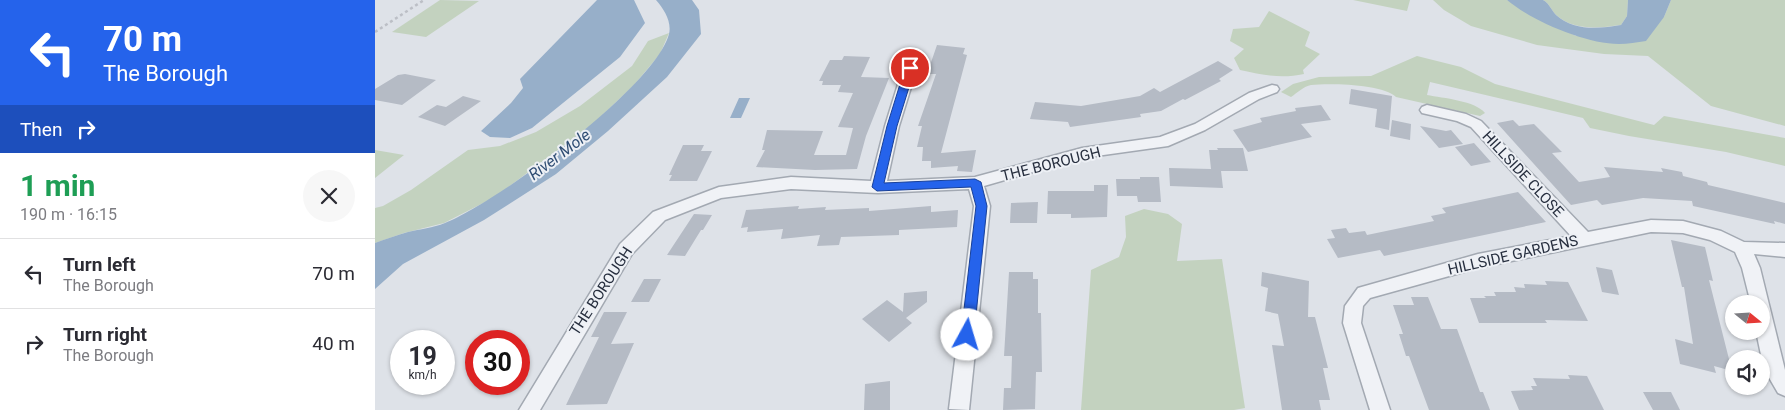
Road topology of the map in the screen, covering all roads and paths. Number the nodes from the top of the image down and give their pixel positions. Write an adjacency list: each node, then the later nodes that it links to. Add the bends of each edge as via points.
1 (424, 0): 2 (path)
2 (375, 32)
3 (910, 68): 7 (street)
4 (1272, 89): 6 (street, THE BOROUGH, via 1200,127 1163,142 1082,153)
5 (1427, 110): 8 (street, HILLSIDE CLOSE, via 1476,124)
6 (975, 182): 7 (street, THE BOROUGH); 14 (street, via 982,206)
7 (877, 187): 15 (street, THE BOROUGH, via 782,184 719,193 659,216 626,249)
8 (1584, 239): 9 (street, HILLSIDE GARDENS, via 1651,226 1683,227 1715,235); 16 (street, HILLSIDE GARDENS, via 1478,261 1365,293 1352,310 1353,323)
9 (1743, 248): 10 (street, HILLSIDE GARDENS); 11 (street)
10 (1785, 250)
11 (1758, 295)
12 (1768, 340): 13 (street, via 1774,369)
13 (1785, 386)
14 (959, 409)
15 (529, 410)
16 (1379, 410)

